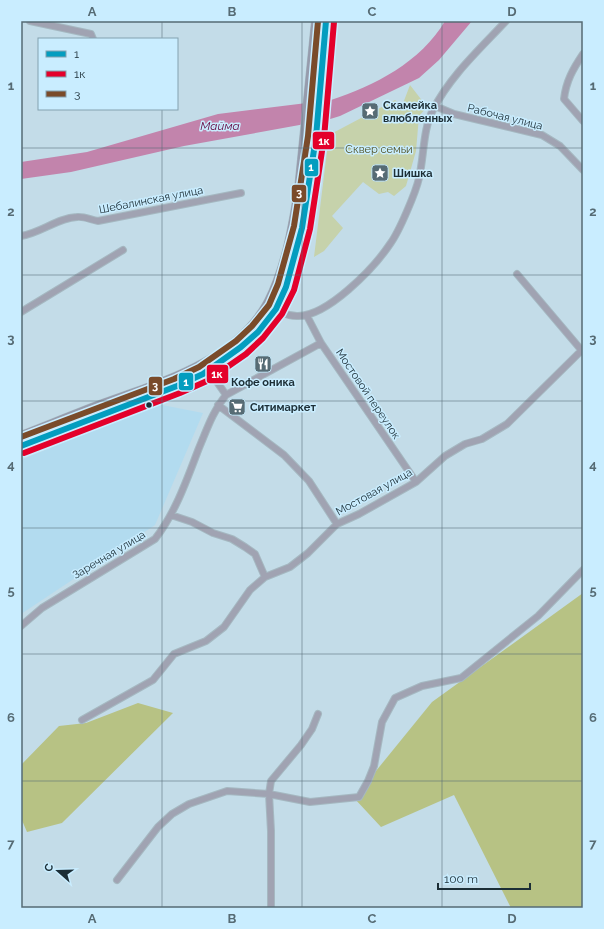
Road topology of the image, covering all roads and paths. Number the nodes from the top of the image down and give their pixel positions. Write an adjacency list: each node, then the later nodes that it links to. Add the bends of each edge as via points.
1 (30, 21): 5 (street, via 91,34)
2 (316, 21): 14 (main road, via 295,216 277,283)
3 (326, 21): 15 (main road, via 316,137 302,228 286,287)
4 (506, 21): 7 (street, via 446,87)
5 (93, 38)
6 (583, 54): 8 (street, via 566,86 564,99)
7 (435, 106): 9 (street, Рабочая улица, via 454,114 542,135 560,146); 17 (street, via 426,137 419,179 391,243 338,298 325,308)
8 (583, 121)
9 (583, 170)
10 (241, 193): 11 (street, Шебалинская улица, via 98,221 71,218)
11 (21, 236)
12 (123, 250): 16 (street)
13 (517, 274): 19 (street)
14 (267, 303): 15 (street); 23 (main road, via 248,329 206,362 164,382)
15 (276, 309): 17 (street, via 287,315); 24 (main road, via 258,332 203,374)
16 (21, 312)
17 (307, 316): 18 (street, Мостовой переулок)
18 (322, 343): 21 (street); 25 (street, Мостовой переулок)
19 (582, 350): 25 (street, Мостовая улица, via 507,424 445,456)
20 (213, 376): 21 (street)
21 (226, 395): 22 (street, Заречная улица)
22 (218, 405): 26 (street, Заречная улица); 27 (street, via 284,455 309,481)
23 (21, 436)
24 (21, 446)
25 (416, 482): 27 (street, Мостовая улица)
26 (171, 515): 29 (street, via 192,522 213,534 232,539 245,547 255,554); 30 (street, Заречная улица, via 155,539 42,608)
27 (336, 524): 29 (street, Мостовая улица, via 308,554 290,567)
28 (583, 570): 33 (street, via 538,616 460,678 422,686 394,698 382,722 374,766 359,797 310,802)
29 (266, 578): 32 (street, Мостовая улица, via 250,590 224,627 206,641 174,654 153,680)
30 (21, 626)
31 (318, 714): 33 (street, via 301,745 271,781)
32 (82, 720)
33 (269, 794): 34 (street, via 227,791 189,804 158,826); 35 (street)
34 (117, 880)
35 (271, 908)

